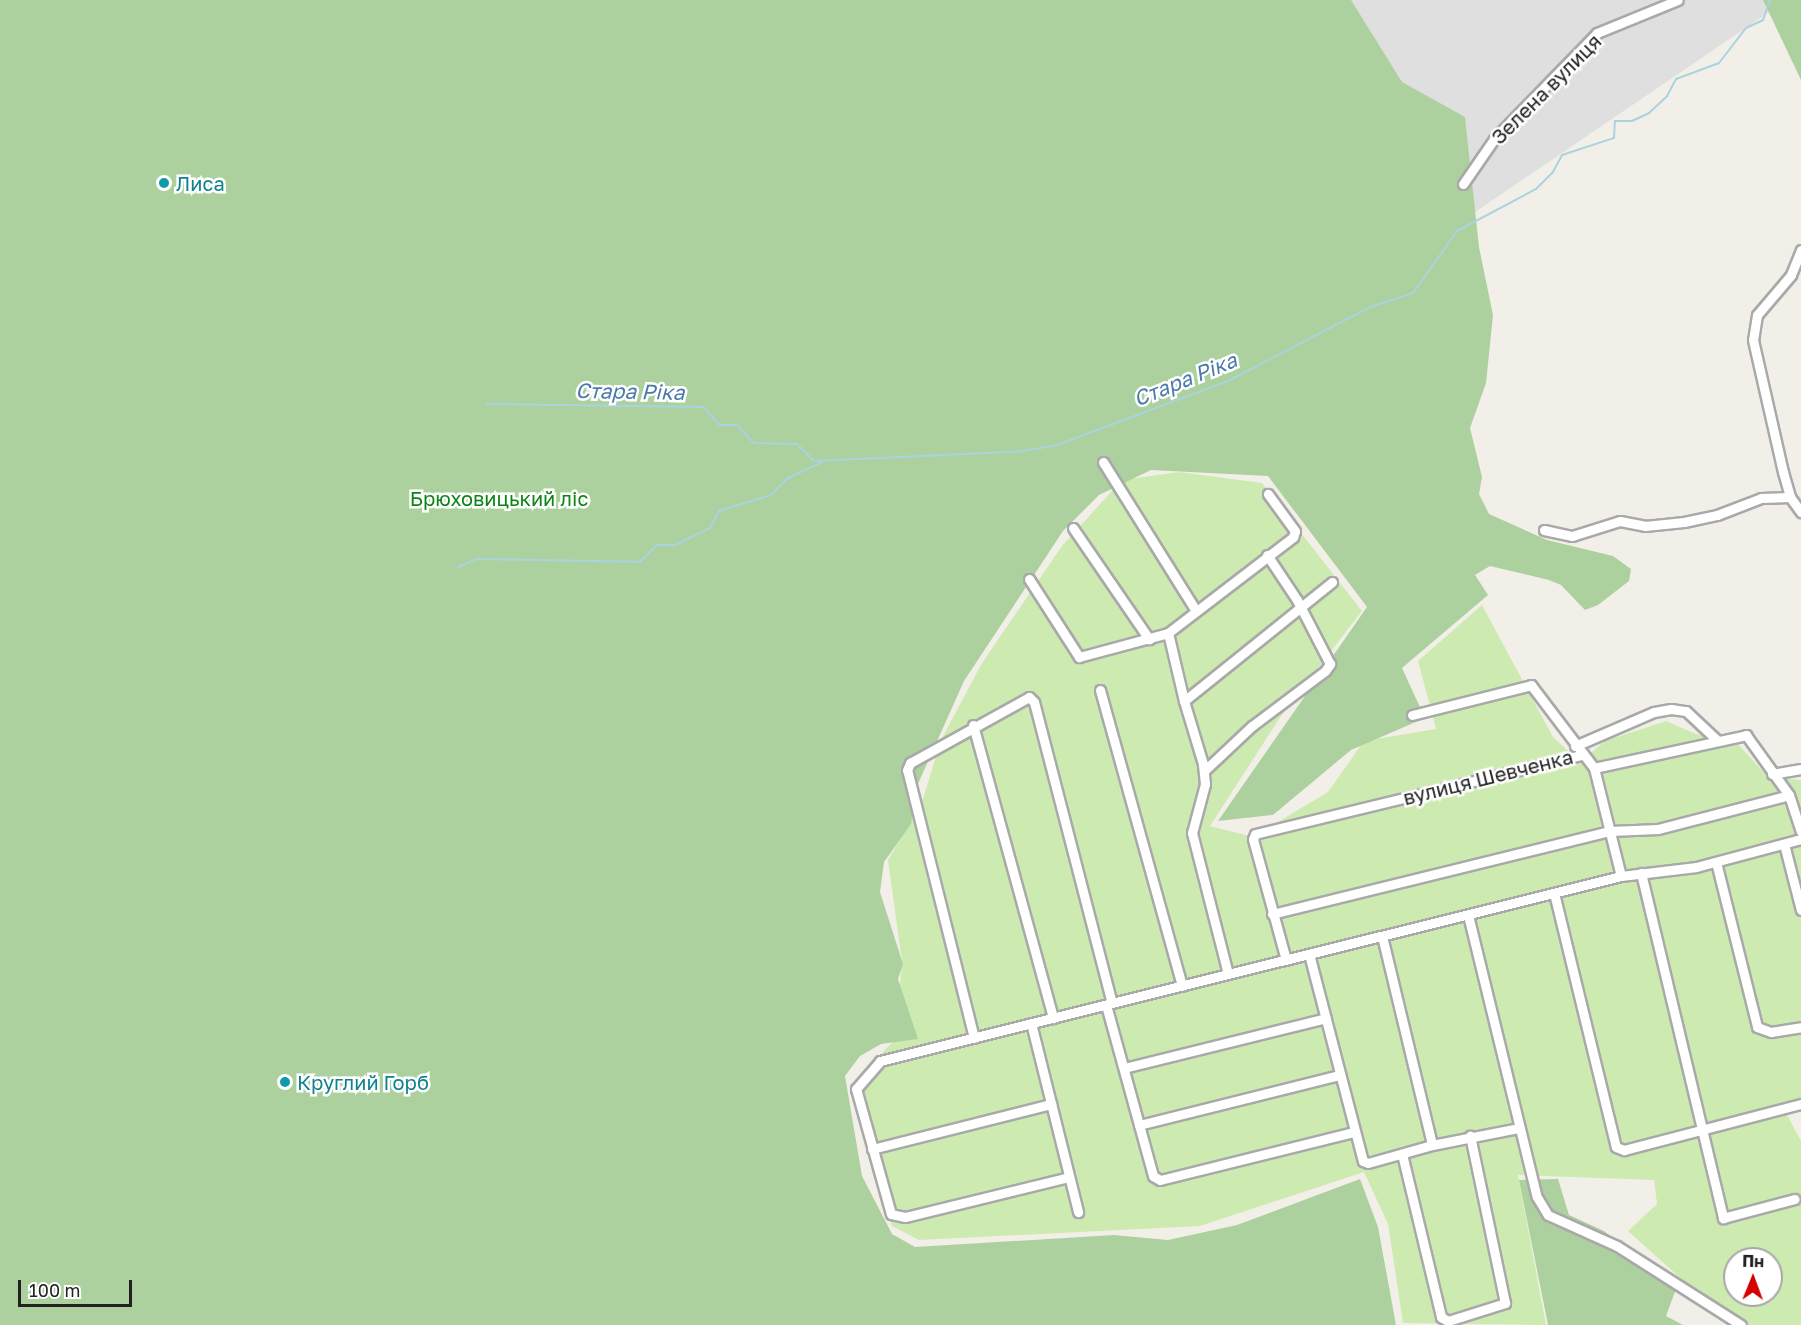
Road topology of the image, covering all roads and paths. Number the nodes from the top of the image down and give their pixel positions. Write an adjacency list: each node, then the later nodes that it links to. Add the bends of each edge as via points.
1 (1678, 0): 2 (street, Зелена вулиця, via 1597,33 1494,139)
2 (1463, 184)
3 (1801, 250): 6 (street, via 1791,276 1757,315 1753,340)
4 (1103, 462): 14 (street)
5 (1269, 494): 10 (street, via 1295,531)
6 (1790, 497): 7 (street); 9 (street, via 1761,498 1717,515 1684,522 1644,526 1620,521 1572,536)
7 (1801, 512)
8 (1073, 528): 16 (street)
9 (1544, 530)
10 (1267, 555): 13 (street); 14 (street)
11 (1029, 579): 16 (street, via 1079,657)
12 (1332, 582): 13 (street)
13 (1301, 607): 18 (street); 26 (street, via 1330,664 1251,726)
14 (1196, 611): 15 (street)
15 (1168, 633): 16 (street); 18 (street)
16 (1149, 639)
17 (1100, 690): 44 (street)
18 (1184, 701): 26 (street)
19 (1412, 715): 22 (street, via 1531,685)
20 (973, 725): 45 (street, via 1029,697 1034,702); 46 (street); 50 (street, via 910,762 907,770)
21 (1717, 740): 22 (street, via 1686,711 1671,709); 24 (street, вулиця Шевченка); 27 (street, вулиця Шевченка, via 1746,735)
22 (1575, 746): 23 (street)
23 (1582, 755): 24 (street, вулиця Шевченка); 38 (street, вулиця Шевченка, via 1255,834 1252,838)
24 (1594, 768): 29 (street)
25 (1801, 769): 27 (street)
26 (1204, 771): 43 (street, via 1205,783 1191,833)
27 (1773, 774): 28 (street)
28 (1789, 795): 29 (street, via 1658,829); 30 (street)
29 (1610, 831): 35 (street); 38 (street)
30 (1801, 831)
31 (1801, 839): 32 (street)
32 (1784, 844): 33 (street); 37 (street)
33 (1716, 862): 34 (street); 49 (street, via 1757,1027 1771,1032)
34 (1641, 873): 35 (street); 57 (street)
35 (1621, 876): 36 (street)
36 (1554, 893): 39 (street); 57 (street, via 1616,1147 1624,1150)
37 (1801, 910)
38 (1272, 914): 42 (street)
39 (1468, 915): 40 (street); 56 (street)
40 (1382, 936): 41 (street); 60 (street)
41 (1310, 954): 42 (street); 47 (street)
42 (1286, 960): 43 (street)
43 (1228, 974): 44 (street)
44 (1182, 986): 45 (street)
45 (1109, 1004): 46 (street); 51 (street)
46 (1053, 1018): 48 (street)
47 (1326, 1018): 51 (street); 52 (street)
48 (1031, 1023): 50 (street); 53 (street)
49 (1801, 1027)
50 (974, 1038): 61 (street, via 880,1061 856,1089)
51 (1124, 1068): 55 (street)
52 (1340, 1076): 55 (street); 58 (street)
53 (1051, 1104): 61 (street); 63 (street)
54 (1801, 1104): 57 (street)
55 (1139, 1125): 58 (street, via 1153,1176 1160,1180)
56 (1519, 1128): 59 (street); 66 (street, via 1537,1197 1548,1215 1626,1252)
57 (1702, 1129): 64 (street, via 1723,1218)
58 (1354, 1132): 62 (street, via 1363,1161)
59 (1470, 1136): 60 (street); 62 (street, via 1505,1300 1501,1307 1448,1321 1441,1317)
60 (1432, 1145): 62 (street)
61 (873, 1149): 63 (street, via 891,1214 904,1218)
62 (1402, 1154)
63 (1069, 1177): 65 (street)
64 (1795, 1199)
65 (1078, 1212)
66 (1741, 1325)

